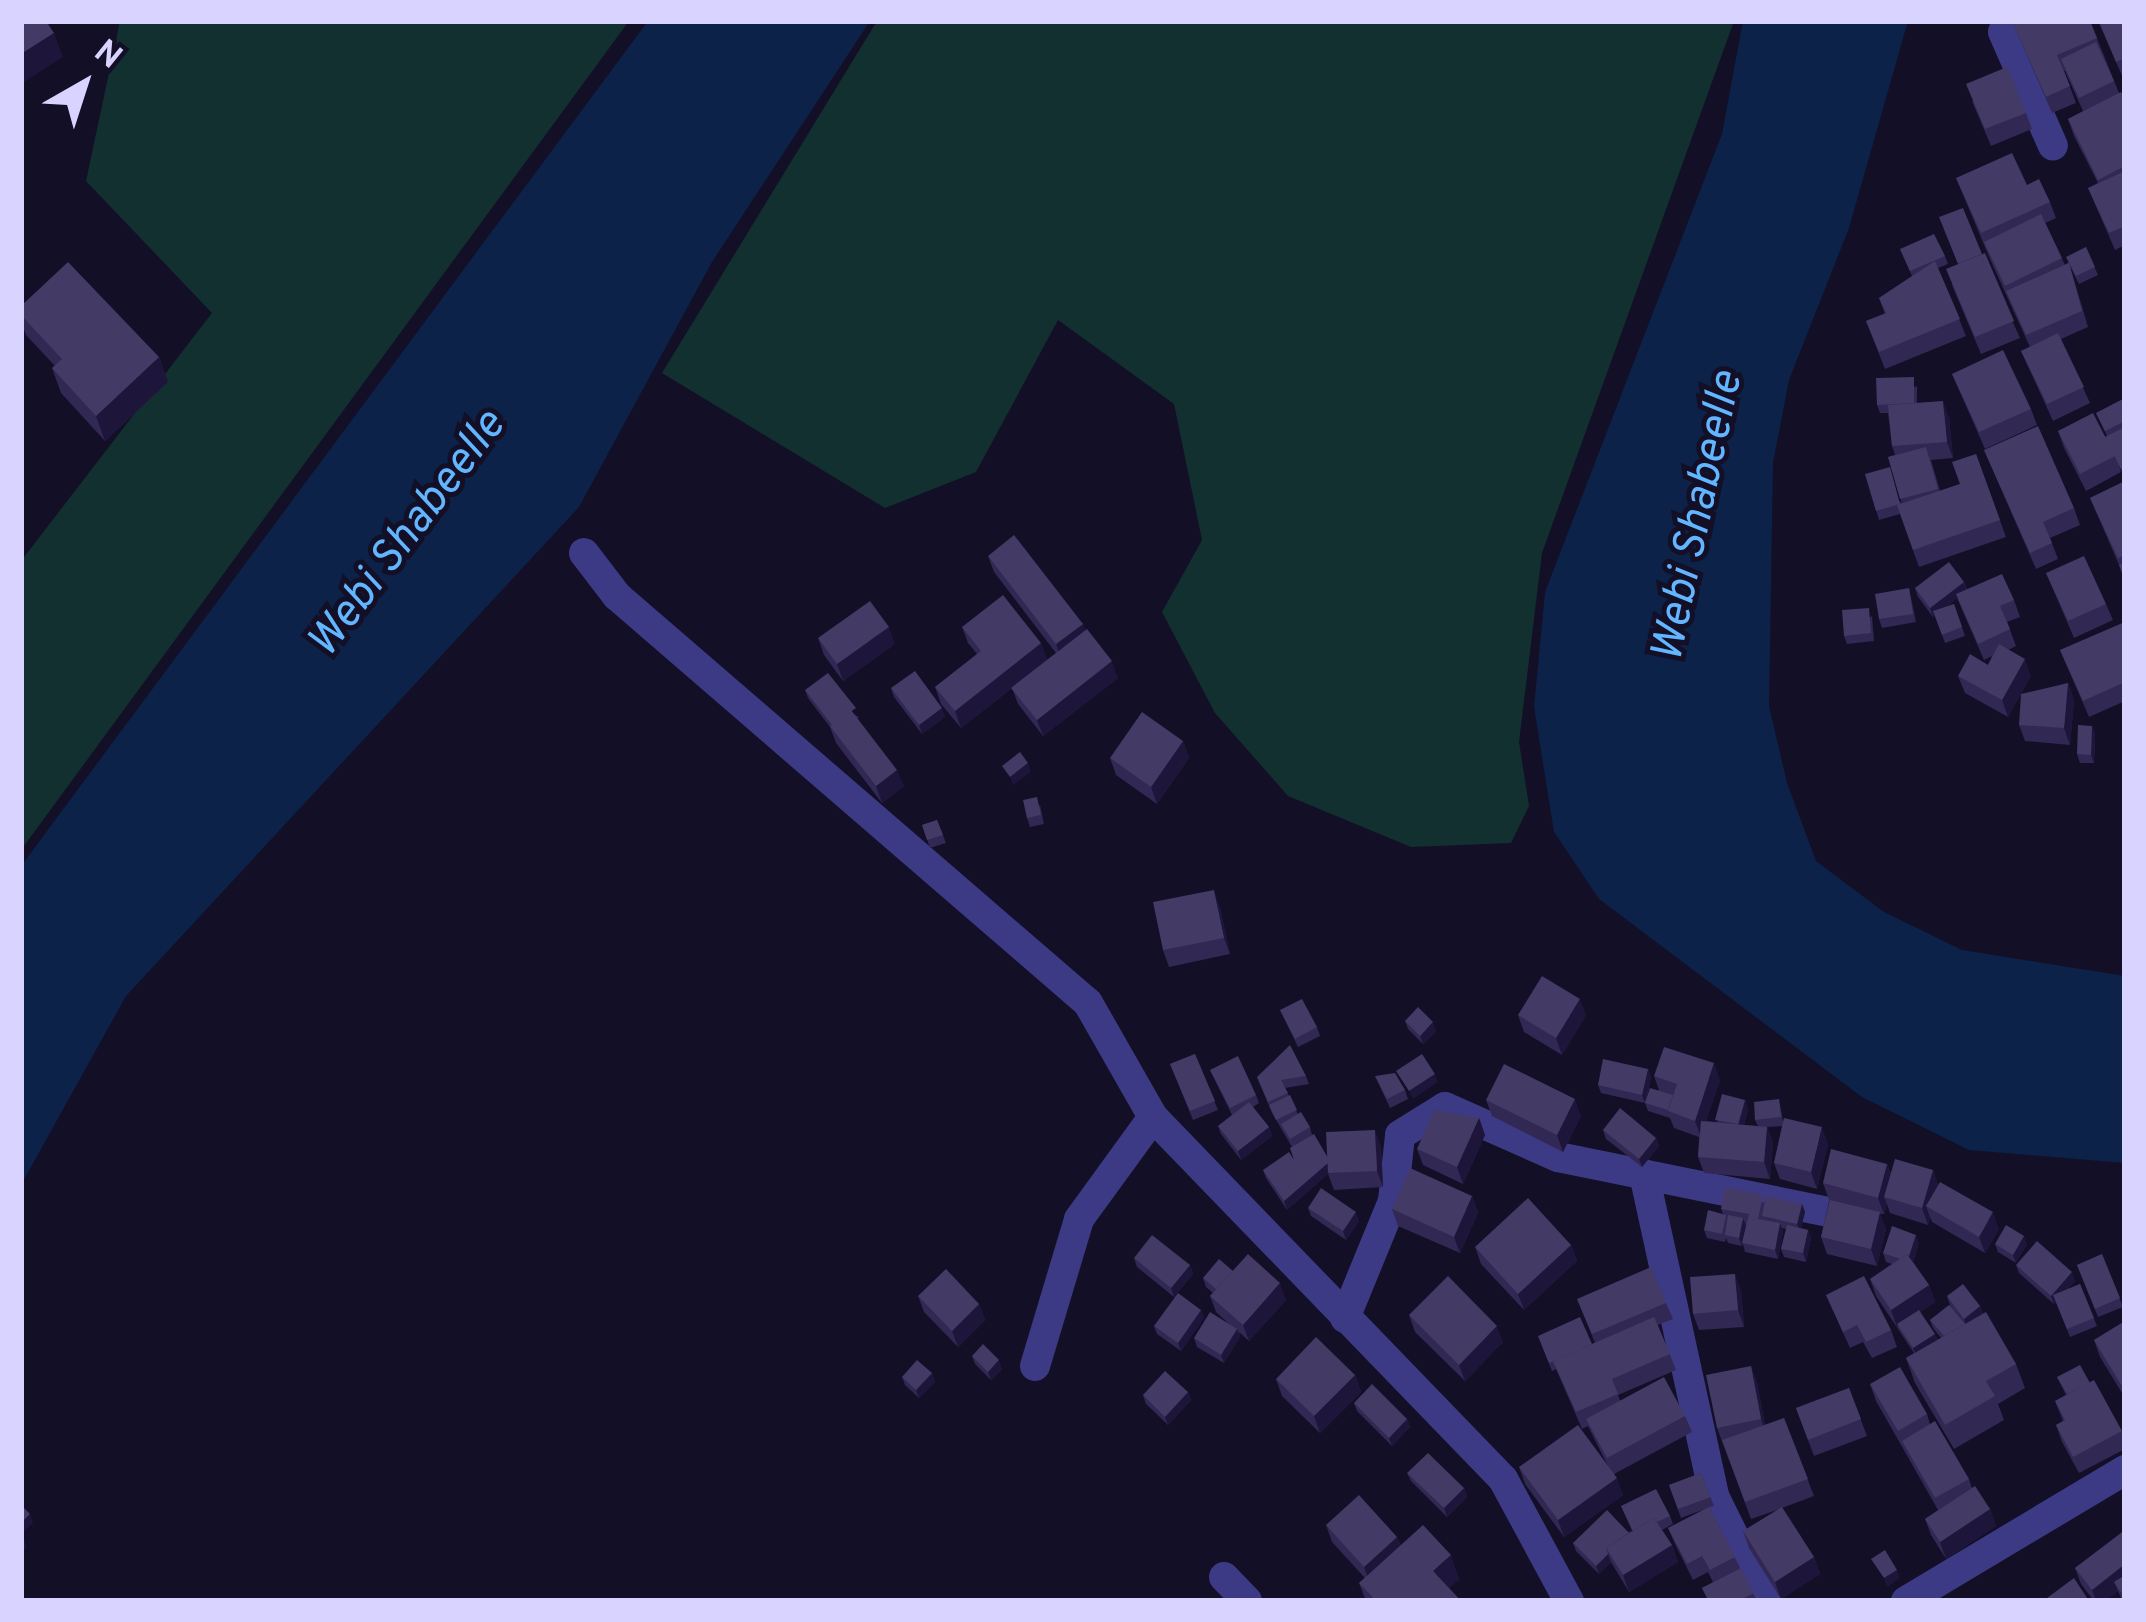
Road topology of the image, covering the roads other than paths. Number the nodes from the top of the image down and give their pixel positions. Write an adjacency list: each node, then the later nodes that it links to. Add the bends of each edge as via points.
1 (2020, 21): 2 (street, via 2003,32)
2 (2053, 146)
3 (584, 553): 4 (street, via 617,596 1088,1003)
4 (1153, 1117): 7 (street); 8 (street, via 1079,1219)
5 (1644, 1174): 6 (street); 7 (street, via 1558,1157 1445,1107 1400,1135 1393,1201); 13 (street, via 1714,1496)
6 (1867, 1220)
7 (1346, 1318): 11 (street, via 1503,1480)
8 (1035, 1366)
9 (2125, 1470): 14 (street)
10 (1223, 1577): 12 (street)
11 (1558, 1598)
12 (1247, 1601)
13 (1766, 1601)
14 (1906, 1601)

